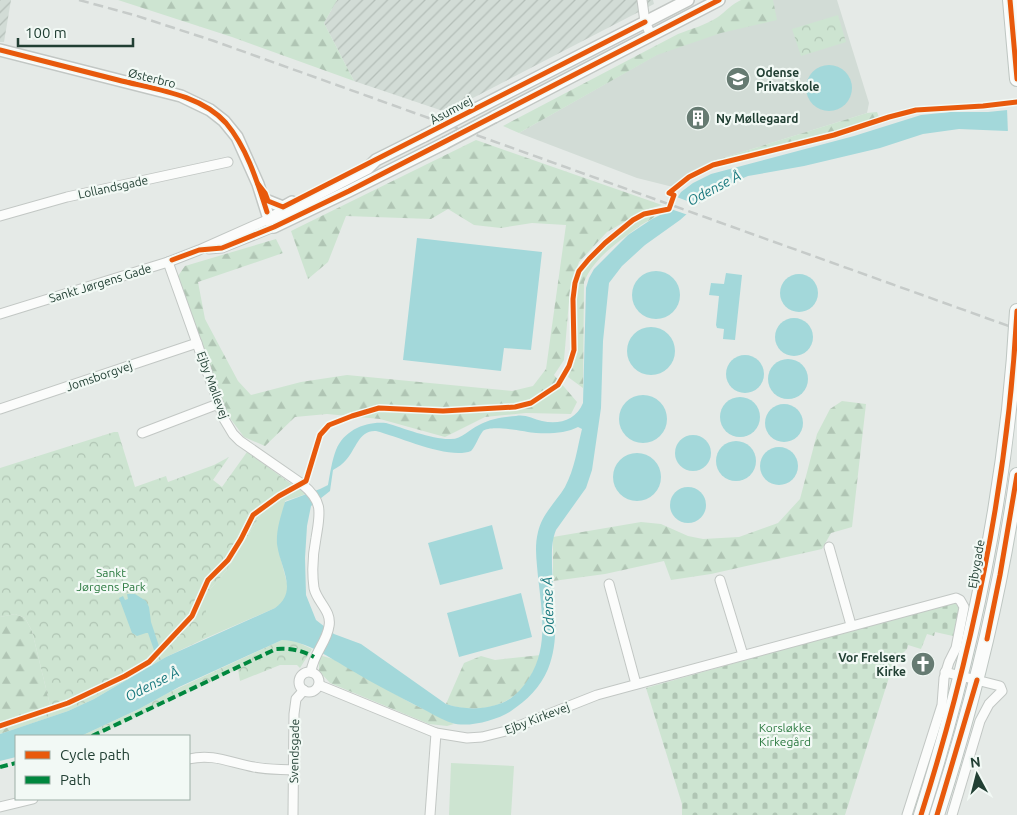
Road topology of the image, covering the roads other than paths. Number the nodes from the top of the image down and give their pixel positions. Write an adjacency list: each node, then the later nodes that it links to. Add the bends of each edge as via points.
1 (642, 0): 5 (street)
2 (688, 0): 5 (street, Åsumvej)
3 (719, 0): 6 (street)
4 (1010, 0): 8 (main road)
5 (645, 22): 6 (street); 9 (street, Åsumvej, bridge)
6 (651, 34): 14 (street, bridge, via 350,191)
7 (0, 50): 11 (street, Østerbro, via 198,103 224,121 237,137)
8 (1017, 79)
9 (376, 160): 12 (street, via 283,207); 14 (street, Åsumvej, via 368,168)
10 (228, 162): 13 (street, Lollandsgade, via 66,197)
11 (258, 184): 12 (street, Østerbro); 14 (street, Østerbro)
12 (268, 201): 14 (street, Østerbro)
13 (0, 216)
14 (274, 221): 15 (street, Sankt Jørgens Gade, via 222,248 199,250)
15 (168, 262): 17 (street, Sankt Jørgens Gade); 18 (street, Ejby Møllevej)
16 (1017, 311): 31 (main road, Ejbygade, via 996,508 980,598)
17 (0, 314)
18 (197, 343): 19 (street, Ejby Møllevej); 20 (street, Jomsborgvej)
19 (218, 404): 21 (street); 29 (street, Ejby Møllevej, via 224,419 240,441 311,491 318,503 320,516 315,541 314,588 330,619)
20 (0, 409)
21 (142, 433)
22 (1017, 475): 32 (main road, Ejbygade)
23 (829, 547): 27 (street)
24 (720, 580): 28 (street)
25 (609, 584): 33 (street)
26 (953, 597): 27 (street, Ejby Kirkevej); 30 (street, Ejbygade, via 963,603 964,611 956,648)
27 (851, 625): 28 (street, Ejby Kirkevej)
28 (743, 655): 33 (street, Ejby Kirkevej)
29 (311, 672): 34 (street, via 318,677); 35 (street, via 301,676 300,684)
30 (945, 672): 31 (street); 43 (street, Ejbygade, via 942,705)
31 (961, 676): 32 (street); 44 (main road, Ejbygade)
32 (977, 680): 45 (main road, Ejbygade); 46 (street, via 1000,686 1002,691 980,720)
33 (636, 684): 36 (street, Ejby Kirkevej, via 482,737 455,738)
34 (318, 685): 35 (street, via 314,690); 36 (street)
35 (304, 690): 38 (street, Svendsgade, via 295,705)
36 (436, 733): 42 (street)
37 (190, 759): 38 (street, via 212,757 254,767)
38 (294, 770): 41 (street, Svendsgade)
39 (30, 800): 40 (street)
40 (2, 810)
41 (293, 815)
42 (430, 815)
43 (907, 815)
44 (921, 815)
45 (937, 815)
46 (952, 815)

